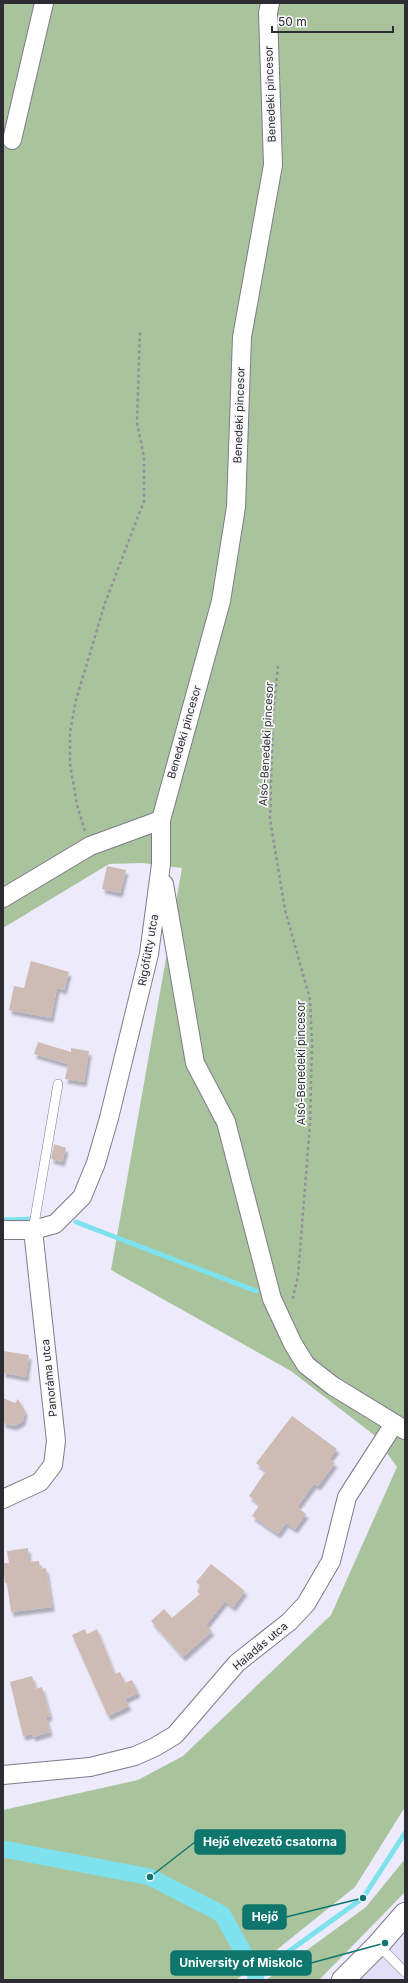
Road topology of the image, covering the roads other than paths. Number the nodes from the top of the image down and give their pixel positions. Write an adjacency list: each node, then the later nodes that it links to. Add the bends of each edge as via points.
1 (44, 3): 3 (street)
2 (270, 3): 4 (street, Benedeki pincesor, via 268,13 273,165 242,337 236,507 221,601)
3 (12, 140)
4 (161, 820): 5 (street, Rigófütty utca); 6 (street, via 90,846)
5 (161, 864): 8 (street, Rigófütty utca, via 149,954 96,1163 82,1197 55,1224); 10 (street, via 195,1063 226,1122 272,1299 306,1365 333,1386)
6 (3, 898)
7 (58, 1084): 8 (lane)
8 (37, 1224): 9 (street); 11 (street, Panoráma utca, via 56,1441 53,1465 40,1482)
9 (3, 1230)
10 (399, 1427): 12 (street, Haladás utca, via 347,1497 332,1561 306,1604 289,1622 237,1663 175,1735 135,1756 90,1767)
11 (3, 1499)
12 (3, 1775)
13 (405, 1914): 14 (street)
14 (378, 1945): 15 (lane); 16 (street)
15 (405, 1972)
16 (343, 1980)

